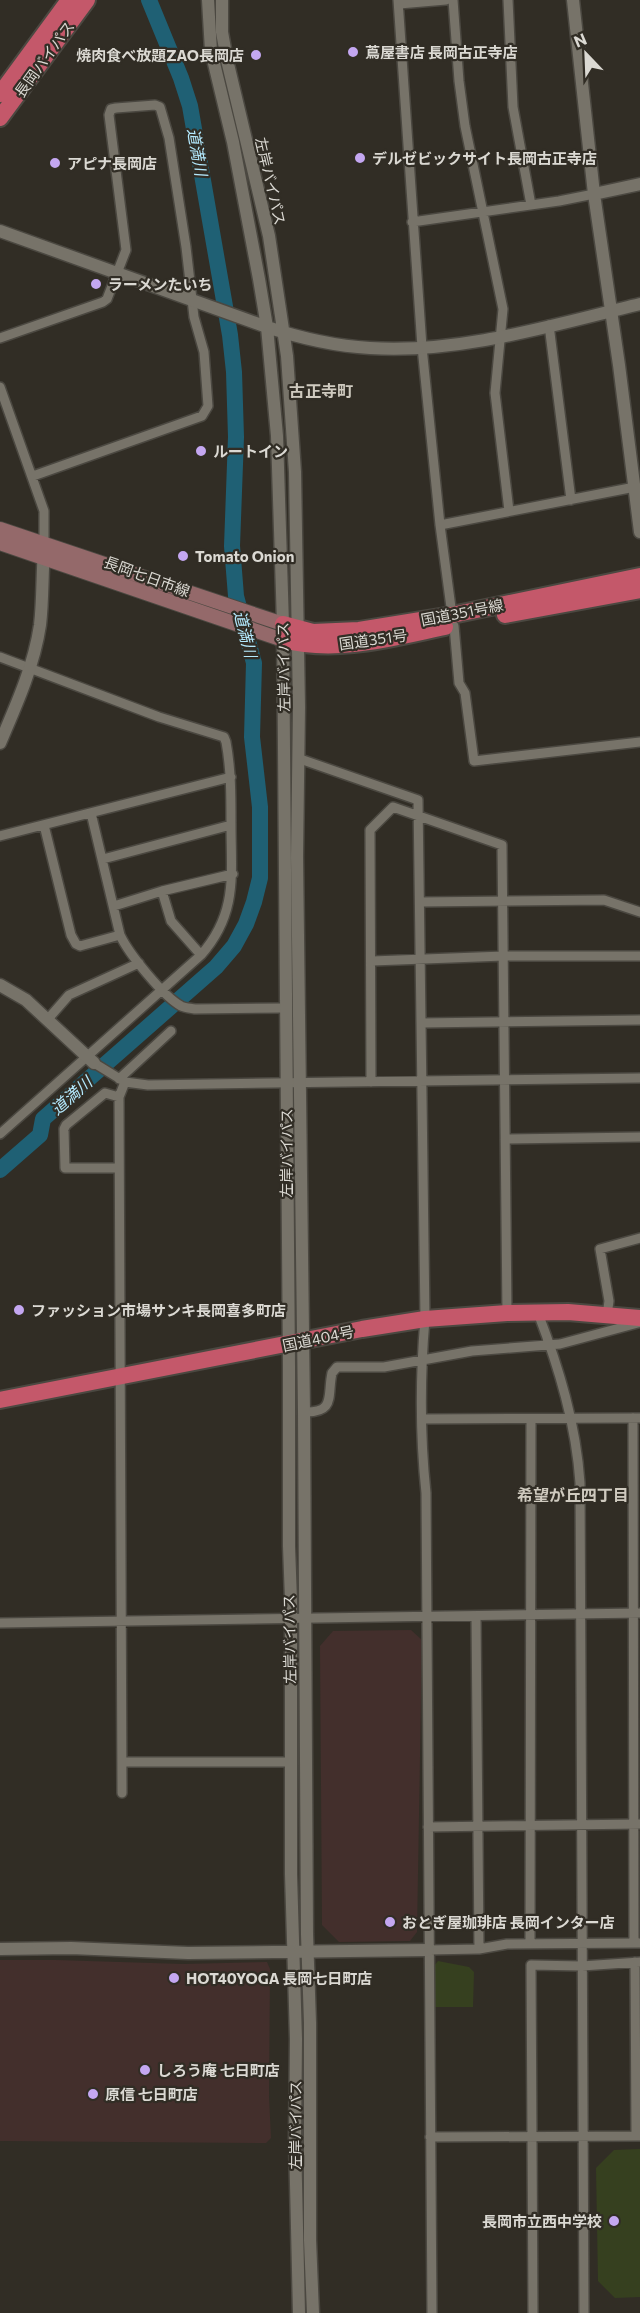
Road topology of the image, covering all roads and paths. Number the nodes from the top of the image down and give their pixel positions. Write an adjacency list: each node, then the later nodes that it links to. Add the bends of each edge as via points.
1 (69, 0): 10 (highway, 長岡バイパス)
2 (87, 0): 12 (highway, 長岡バイパス)
3 (208, 0): 13 (street, 左岸バイパス, via 211,51)
4 (222, 0): 11 (street, 左岸バイパス, via 222,32)
5 (446, 0): 9 (street)
6 (453, 0): 17 (street, via 460,95)
7 (508, 0): 16 (street, via 513,107)
8 (573, 0): 15 (street)
9 (398, 2): 18 (street)
10 (0, 94)
11 (236, 97): 13 (street, via 229,102); 26 (street, 左岸バイパス, via 269,236)
12 (0, 118)
13 (233, 142): 25 (street, 左岸バイパス)
14 (640, 184): 15 (street)
15 (594, 194): 16 (street); 23 (street)
16 (531, 205): 17 (street)
17 (482, 213): 18 (street); 27 (street, via 503,309)
18 (412, 222): 29 (street)
19 (0, 231): 20 (street)
20 (116, 274): 21 (street); 21 (street, via 126,250 109,115 111,109 155,105 160,107 169,138); 28 (street, via 103,303)
21 (193, 301): 25 (street); 31 (street, via 196,330 204,352 208,406 202,416)
22 (640, 304): 23 (street)
23 (612, 311): 24 (street); 32 (street)
24 (549, 325): 27 (street); 33 (street)
25 (267, 327): 26 (street); 43 (street, 左岸バイパス)
26 (285, 333): 29 (street, via 347,346); 43 (street, 左岸バイパス, via 294,439)
27 (502, 336): 29 (street); 34 (street, via 496,407)
28 (0, 338)
29 (422, 347): 35 (street)
30 (0, 387): 31 (street)
31 (33, 477): 39 (street, via 44,511)
32 (635, 487): 33 (street); 37 (street)
33 (571, 500): 34 (street)
34 (509, 511): 35 (street)
35 (440, 525): 42 (street)
36 (0, 530): 39 (main road, 長岡七日市線)
37 (640, 532)
38 (0, 543): 39 (main road, 長岡七日市線)
39 (44, 551): 43 (main road, 長岡七日市線, via 257,617); 43 (main road, 長岡七日市線, via 224,621 260,633); 45 (street, via 40,623)
40 (640, 576): 42 (highway, 国道351号線)
41 (640, 590): 42 (highway, 国道351号)
42 (453, 620): 43 (highway, 国道351号, via 351,645); 46 (street, via 459,683 465,693 474,760)
43 (290, 634): 71 (street, 左岸バイパス); 84 (street, 左岸バイパス)
44 (0, 657): 45 (street)
45 (29, 668): 47 (street); 49 (street, via 224,737)
46 (640, 742)
47 (0, 743)
48 (303, 760): 51 (street, via 418,800)
49 (231, 777): 50 (street); 53 (street)
50 (92, 813): 52 (street); 55 (street)
51 (419, 817): 58 (street); 59 (street, via 501,845); 67 (street, via 393,807 370,830)
52 (44, 825): 54 (street); 62 (street, via 73,941 80,946)
53 (231, 825): 55 (street); 56 (street)
54 (0, 836)
55 (104, 859): 60 (street)
56 (233, 874): 57 (street); 63 (street, via 223,923)
57 (162, 891): 60 (street); 63 (street, via 171,921)
58 (420, 902): 59 (street); 66 (street)
59 (502, 902): 61 (street, via 604,900); 64 (street)
60 (114, 906): 62 (street)
61 (640, 912)
62 (120, 935): 68 (street)
63 (201, 955): 70 (street)
64 (504, 956): 65 (street); 66 (street); 74 (street)
65 (640, 956)
66 (420, 959): 67 (street); 75 (street)
67 (372, 962): 82 (street)
68 (139, 963): 70 (street); 72 (street, via 69,995)
69 (0, 986): 72 (street, via 17,993)
70 (164, 991): 71 (street, via 183,1007 195,1009); 77 (street)
71 (285, 1008): 83 (street, 左岸バイパス)
72 (48, 1019): 77 (street)
73 (640, 1020): 74 (street)
74 (504, 1022): 75 (street); 80 (street)
75 (421, 1023): 81 (street)
76 (171, 1031): 79 (street)
77 (90, 1060): 79 (street); 86 (street)
78 (640, 1078): 80 (street)
79 (120, 1079): 83 (street, via 148,1085); 85 (street)
80 (504, 1079): 81 (street); 88 (street)
81 (422, 1081): 82 (street); 94 (street)
82 (371, 1082): 84 (street)
83 (286, 1083): 84 (street); 96 (street, 左岸バイパス)
84 (300, 1084): 96 (street, 左岸バイパス)
85 (119, 1097): 89 (street); 89 (street, via 105,1092 63,1129 65,1168)
86 (0, 1134)
87 (640, 1137): 88 (street)
88 (505, 1139): 91 (street)
89 (119, 1168): 99 (street)
90 (640, 1238): 93 (street, via 600,1249 609,1301)
91 (507, 1313): 92 (highway, 国道404号); 94 (highway, 国道404号)
92 (538, 1313): 93 (highway, 国道404号); 97 (street)
93 (607, 1315): 95 (highway, 国道404号)
94 (425, 1319): 96 (highway, 国道404号); 98 (street)
95 (640, 1320): 97 (street)
96 (295, 1342): 99 (highway, 国道404号); 101 (street, 左岸バイパス); 112 (street, 左岸バイパス, via 289,1546)
97 (550, 1345): 98 (street, via 471,1351); 102 (street)
98 (421, 1361): 101 (street, via 384,1367 337,1367 332,1373 326,1408); 104 (street)
99 (121, 1375): 100 (highway, 国道404号); 114 (street)
100 (0, 1400)
101 (304, 1412): 113 (street, 左岸バイパス)
102 (571, 1418): 103 (street); 105 (street); 108 (street, via 580,1483)
103 (637, 1418): 106 (street)
104 (422, 1419): 105 (street); 111 (street)
105 (531, 1419): 109 (street)
106 (637, 1557): 107 (street)
107 (637, 1613): 108 (street); 119 (street)
108 (582, 1614): 109 (street); 121 (street)
109 (531, 1615): 110 (street); 120 (street)
110 (476, 1616): 111 (street); 123 (street)
111 (427, 1617): 113 (street); 122 (street)
112 (291, 1619): 113 (street); 114 (street); 117 (street, 左岸バイパス)
113 (306, 1619): 132 (street, 左岸バイパス)
114 (123, 1622): 115 (street); 116 (street)
115 (0, 1623)
116 (123, 1762): 117 (street); 118 (street)
117 (291, 1762): 131 (street, 左岸バイパス)
118 (122, 1793)
119 (637, 1824): 121 (street); 124 (street)
120 (531, 1825): 121 (street); 123 (street); 125 (street)
121 (582, 1825): 126 (street)
122 (428, 1827): 123 (street); 130 (street)
123 (478, 1827): 128 (street)
124 (637, 1885): 127 (street)
125 (530, 1943): 126 (street); 128 (street)
126 (582, 1943): 127 (street); 134 (street)
127 (637, 1943)
128 (479, 1948): 130 (street)
129 (0, 1949): 131 (street)
130 (428, 1950): 132 (street); 138 (street)
131 (294, 1951): 132 (street); 139 (street, 左岸バイパス)
132 (308, 1951): 140 (street, 左岸バイパス)
133 (637, 1962): 134 (street); 137 (street)
134 (582, 1966): 135 (street, via 531,1965); 136 (street)
135 (532, 2136): 136 (street); 138 (street); 142 (street)
136 (583, 2136): 137 (street); 143 (street)
137 (638, 2136)
138 (430, 2137): 141 (street)
139 (299, 2313)
140 (313, 2313)
141 (432, 2313)
142 (532, 2313)
143 (584, 2313)

